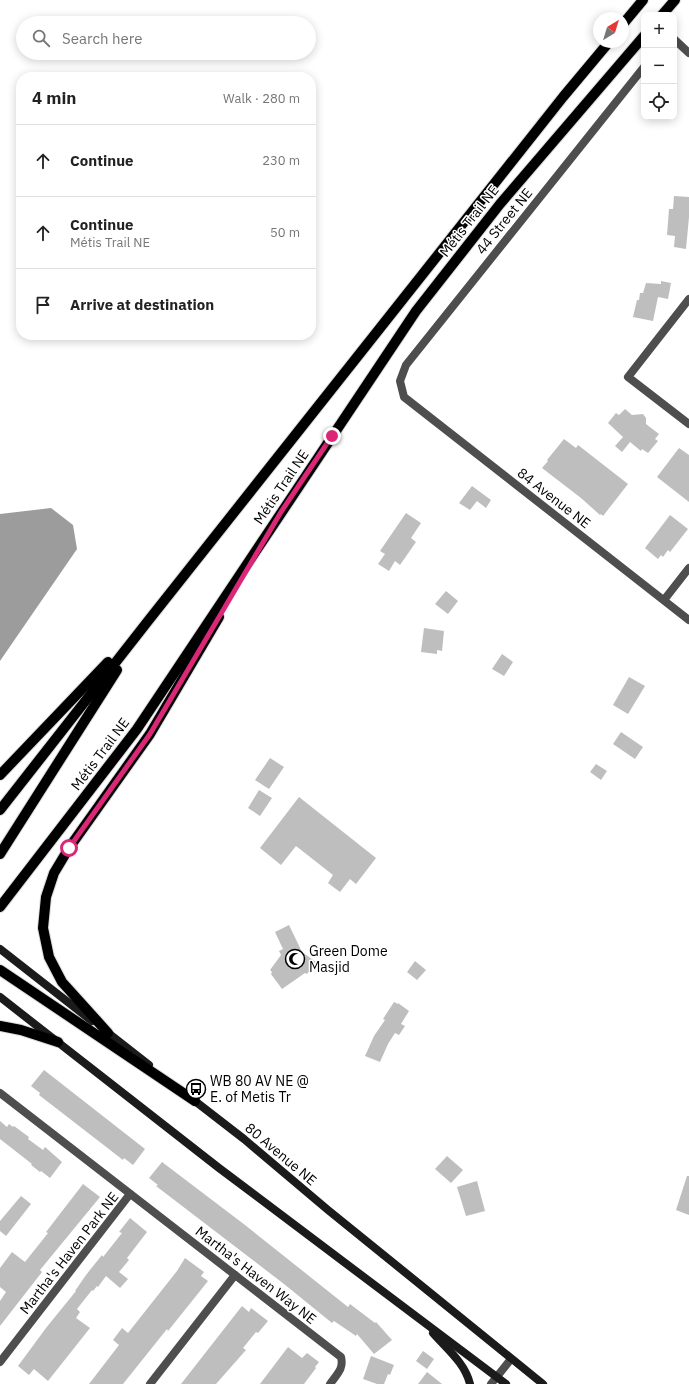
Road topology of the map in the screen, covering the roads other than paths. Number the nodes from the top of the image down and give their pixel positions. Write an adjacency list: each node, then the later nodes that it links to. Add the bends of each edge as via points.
1 (643, 0): 4 (main road)
2 (675, 0): 3 (main road)
3 (665, 12)
4 (629, 17)
5 (641, 40): 13 (main road, Métis Trail NE, via 500,204 416,311)
6 (677, 42): 8 (street)
7 (603, 48): 16 (main road, Métis Trail NE)
8 (689, 53)
9 (641, 71): 11 (street, 44 Street NE, via 406,364 400,381)
10 (689, 299): 12 (street, via 628,377)
11 (404, 397): 15 (street, 84 Avenue NE)
12 (689, 424)
13 (281, 512): 21 (main road, Métis Trail NE, via 137,729); 26 (main road, via 150,734 69,848 54,873 46,897 43,928 50,958 62,982)
14 (689, 568): 15 (street)
15 (664, 600): 17 (street, 84 Avenue NE)
16 (148, 620): 18 (main road); 19 (main road, Métis Trail NE); 20 (main road)
17 (689, 620)
18 (0, 775)
19 (0, 810)
20 (0, 854)
21 (0, 907)
22 (0, 948): 26 (main road, 80 Avenue NE)
23 (0, 970): 29 (main road)
24 (0, 997): 27 (main road)
25 (0, 1026): 27 (main road)
26 (108, 1033): 29 (main road, 80 Avenue NE)
27 (58, 1042): 32 (main road)
28 (0, 1093): 30 (street, Martha's Haven Park NE)
29 (195, 1101): 33 (main road, 80 Avenue NE)
30 (130, 1194): 31 (street, Martha's Haven Way NE); 34 (street, Martha's Haven Park NE)
31 (235, 1275): 36 (street); 37 (street, Martha's Haven Way NE, via 341,1357 341,1370)
32 (419, 1318): 35 (main road); 38 (main road, via 458,1361)
33 (511, 1359): 35 (street); 41 (main road, 80 Avenue NE)
34 (0, 1362)
35 (497, 1377): 39 (street); 40 (main road)
36 (150, 1384)
37 (330, 1384)
38 (470, 1384)
39 (492, 1384)
40 (506, 1384)
41 (543, 1384)

